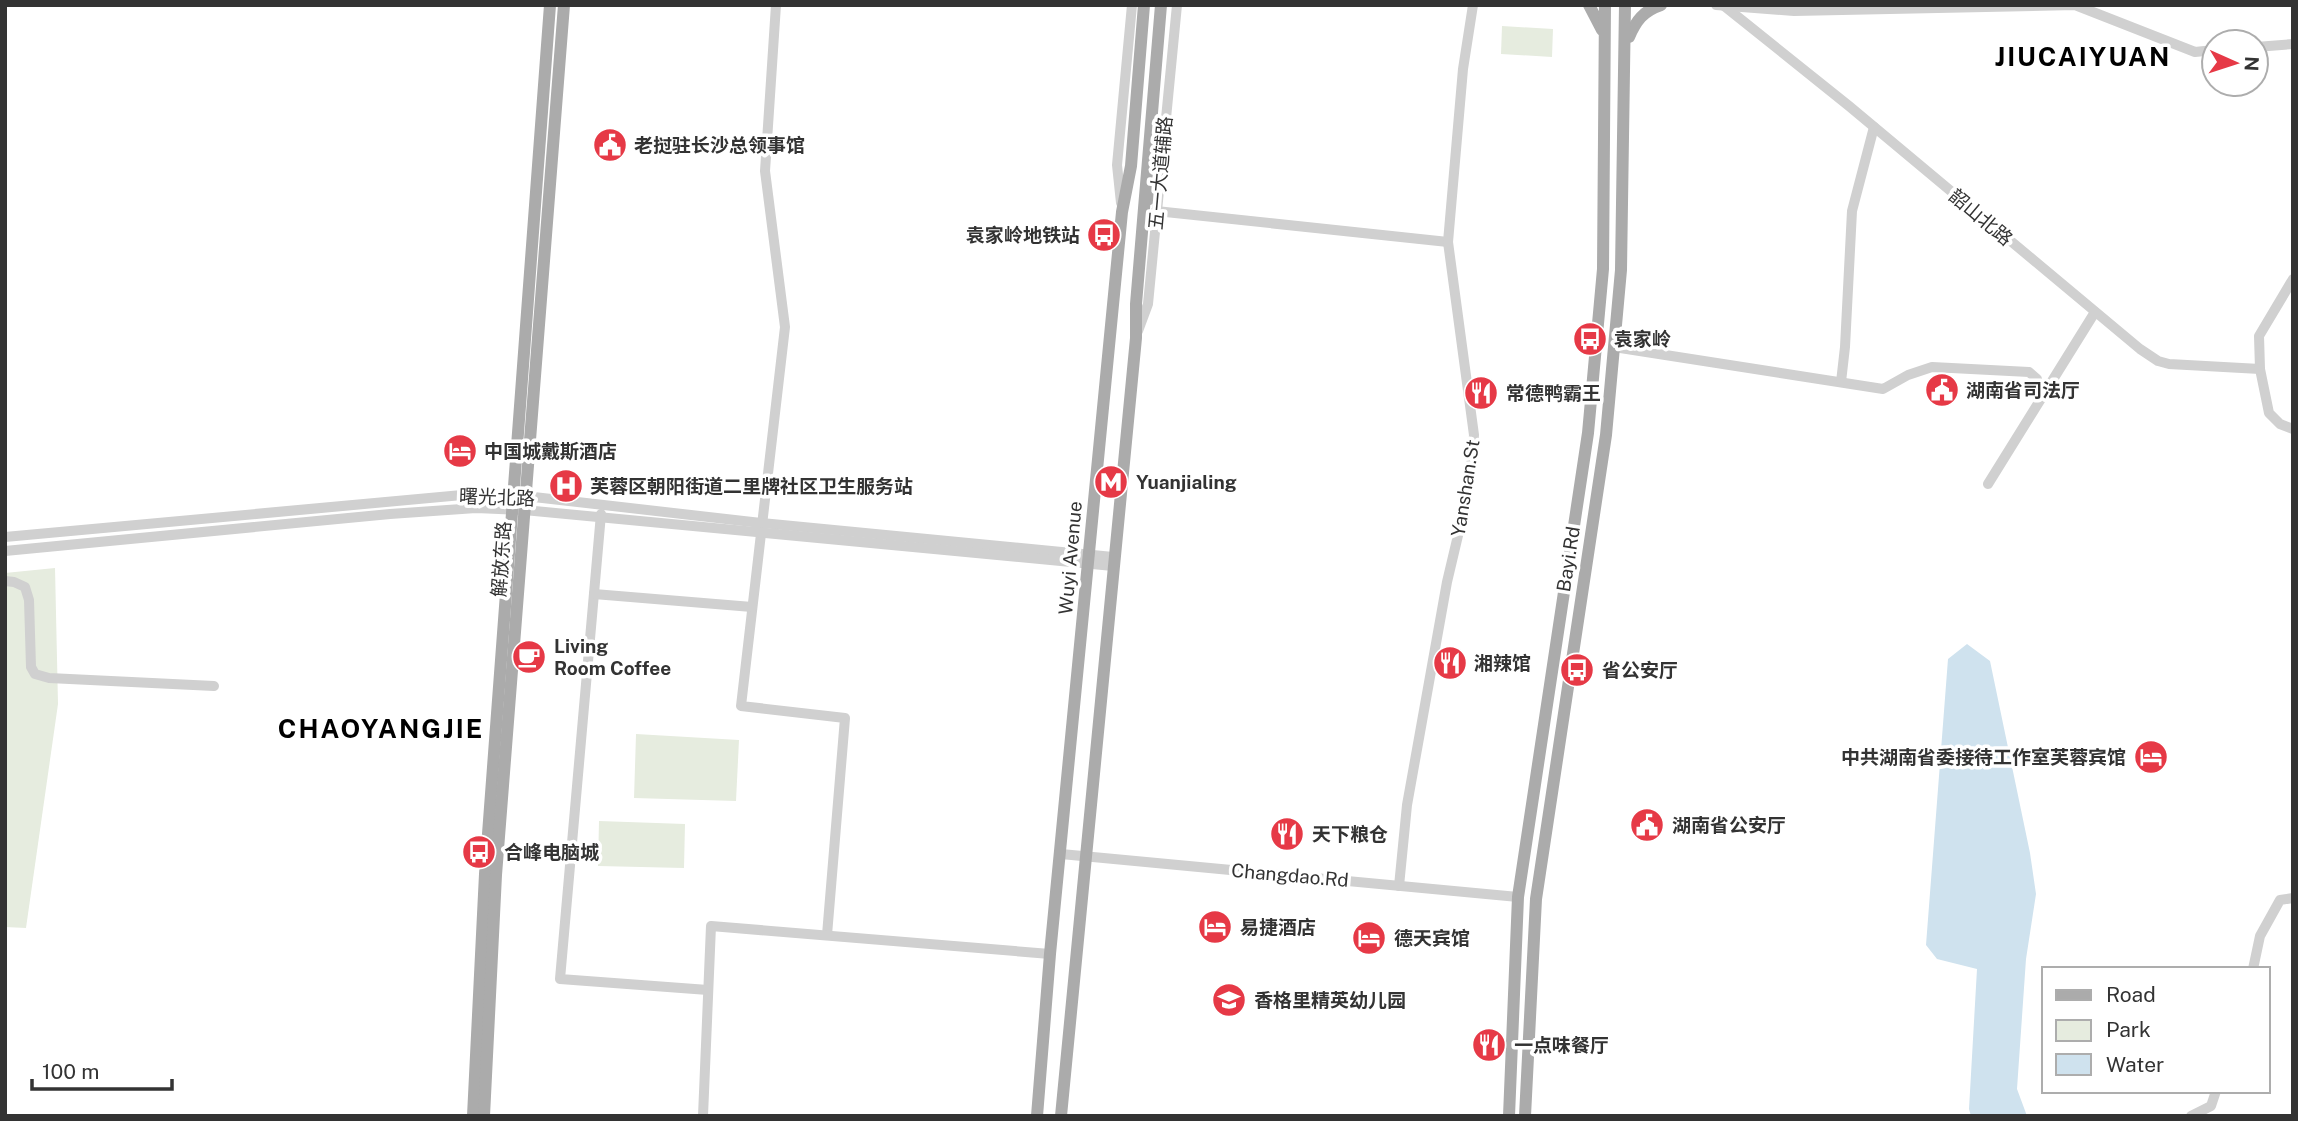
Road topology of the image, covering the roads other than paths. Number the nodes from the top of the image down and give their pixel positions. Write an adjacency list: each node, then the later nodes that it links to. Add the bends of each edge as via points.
1 (550, 5): 33 (main road, 解放东路)
2 (564, 5): 33 (main road, 解放东路)
3 (776, 5): 37 (street, via 765,171 785,327)
4 (1132, 5): 22 (street, 五一大道辅路, via 1117,165)
5 (1144, 5): 22 (main road, Wuyi Avenue, via 1131,166)
6 (1161, 5): 21 (main road)
7 (1177, 5): 21 (street, 五一大道辅路)
8 (1473, 5): 24 (street, Yanshan.St)
9 (1589, 5): 15 (main road)
10 (1605, 5): 15 (main road, Bayi.Rd)
11 (1625, 5): 16 (main road, Bayi.Rd)
12 (1661, 5): 16 (main road, via 1635,22)
13 (2075, 5): 14 (street, via 1794,11); 19 (street)
14 (1721, 6): 20 (street, 韶山北路)
15 (1604, 42): 49 (main road, Bayi.Rd, via 1603,269 1588,433)
16 (1626, 44): 27 (main road, Bayi.Rd, via 1621,270)
17 (2293, 44): 18 (street)
18 (2270, 46)
19 (2200, 51)
20 (1874, 127): 26 (street, 韶山北路); 30 (street, via 1852,211)
21 (1153, 168): 23 (main road)
22 (1122, 212): 40 (main road, Wuyi Avenue)
23 (1150, 212): 24 (street); 41 (main road, via 1136,304)
24 (1448, 242): 48 (street, Yanshan.St, via 1474,435 1469,489 1406,804)
25 (2293, 279): 28 (street, via 2259,335)
26 (2095, 312): 28 (street, 韶山北路, via 2158,360); 32 (street)
27 (1614, 347): 30 (street); 62 (main road, Bayi.Rd, via 1606,435 1536,898)
28 (2260, 369): 31 (street, via 2269,413)
29 (2037, 379): 30 (street, via 2029,372 1932,367 1883,389)
30 (1841, 382)
31 (2293, 429)
32 (1988, 484)
33 (520, 495): 34 (street, 曙光北路); 35 (main road, 解放东路); 38 (street, 曙光北路, via 392,500)
34 (602, 506): 36 (street); 37 (street, 曙光北路)
35 (519, 510): 36 (street, 曙光北路); 39 (street, 曙光北路, via 390,514); 56 (main road, 解放东路, via 485,874); 57 (main road, 解放东路)
36 (601, 517): 37 (street, 曙光北路); 43 (street)
37 (760, 528): 40 (street, 曙光北路); 44 (street)
38 (5, 537)
39 (5, 551)
40 (1089, 559): 41 (street, 曙光北路); 46 (main road, Wuyi Avenue)
41 (1113, 561): 47 (main road)
42 (5, 581): 45 (street, via 24,587 29,600 35,674)
43 (594, 594): 44 (street); 54 (street, via 560,979)
44 (752, 607): 51 (street, via 741,706 845,718)
45 (214, 686)
46 (1061, 854): 47 (street, Changdao.Rd); 52 (main road, Wuyi Avenue)
47 (1084, 856): 48 (street, Changdao.Rd); 60 (main road)
48 (1399, 886): 49 (street, Changdao.Rd)
49 (1518, 897): 61 (main road, Bayi.Rd)
50 (2293, 898): 53 (street, via 2280,900 2260,936)
51 (827, 935): 52 (street); 54 (street, via 712,926)
52 (1050, 954): 59 (main road, Wuyi Avenue)
53 (2253, 967)
54 (708, 990): 58 (street)
55 (2215, 1093): 63 (street, via 2211,1106)
56 (473, 1116)
57 (484, 1116)
58 (703, 1116)
59 (1037, 1116)
60 (1060, 1116)
61 (1508, 1116)
62 (1525, 1116)
63 (2191, 1116)

